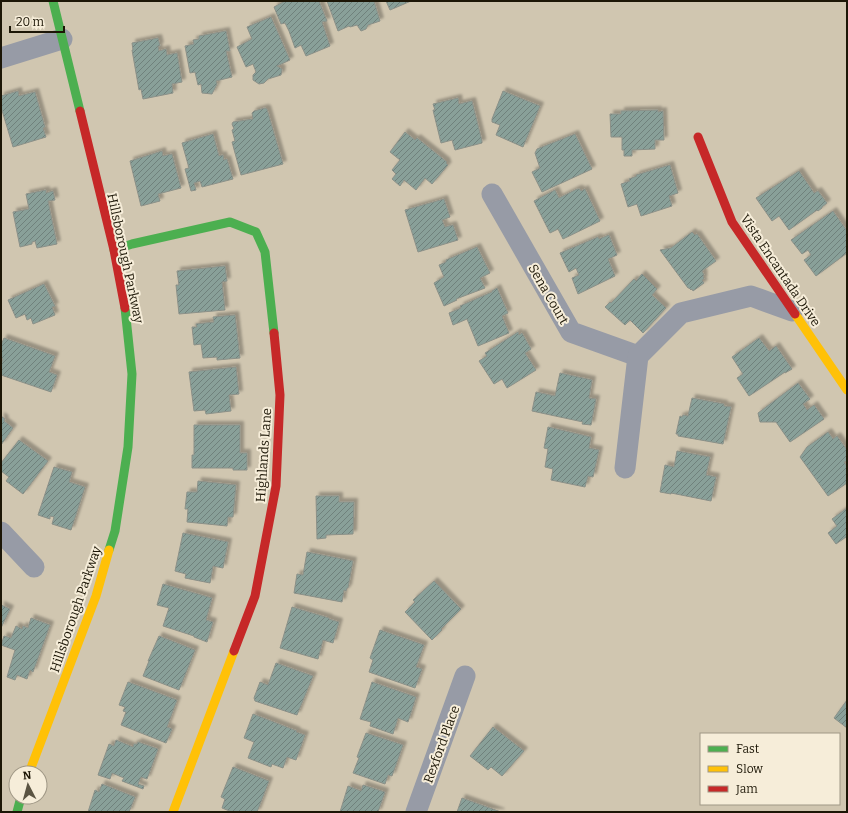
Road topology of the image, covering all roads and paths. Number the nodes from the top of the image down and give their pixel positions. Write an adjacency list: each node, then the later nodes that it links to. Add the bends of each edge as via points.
1 (53, 1): 2 (street, Hillsborough Parkway)
2 (62, 39): 3 (street); 6 (street, Hillsborough Parkway)
3 (1, 58)
4 (698, 136): 7 (street, Vista Encantada Drive, via 732,222)
5 (492, 194): 8 (street, Sena Court, via 571,332)
6 (114, 250): 14 (street, Hillsborough Parkway, via 126,311 132,374 126,462 115,531 96,596); 15 (street, Highlands Lane, via 230,222 256,232 265,252 280,395 276,486 255,596)
7 (792, 311): 8 (street, via 751,296 681,313); 9 (street, Vista Encantada Drive)
8 (638, 356): 10 (street)
9 (847, 390)
10 (625, 468)
11 (1, 532): 12 (street)
12 (34, 567)
13 (465, 676): 16 (street, Rexford Place)
14 (32, 765)
15 (173, 812)
16 (416, 812)

